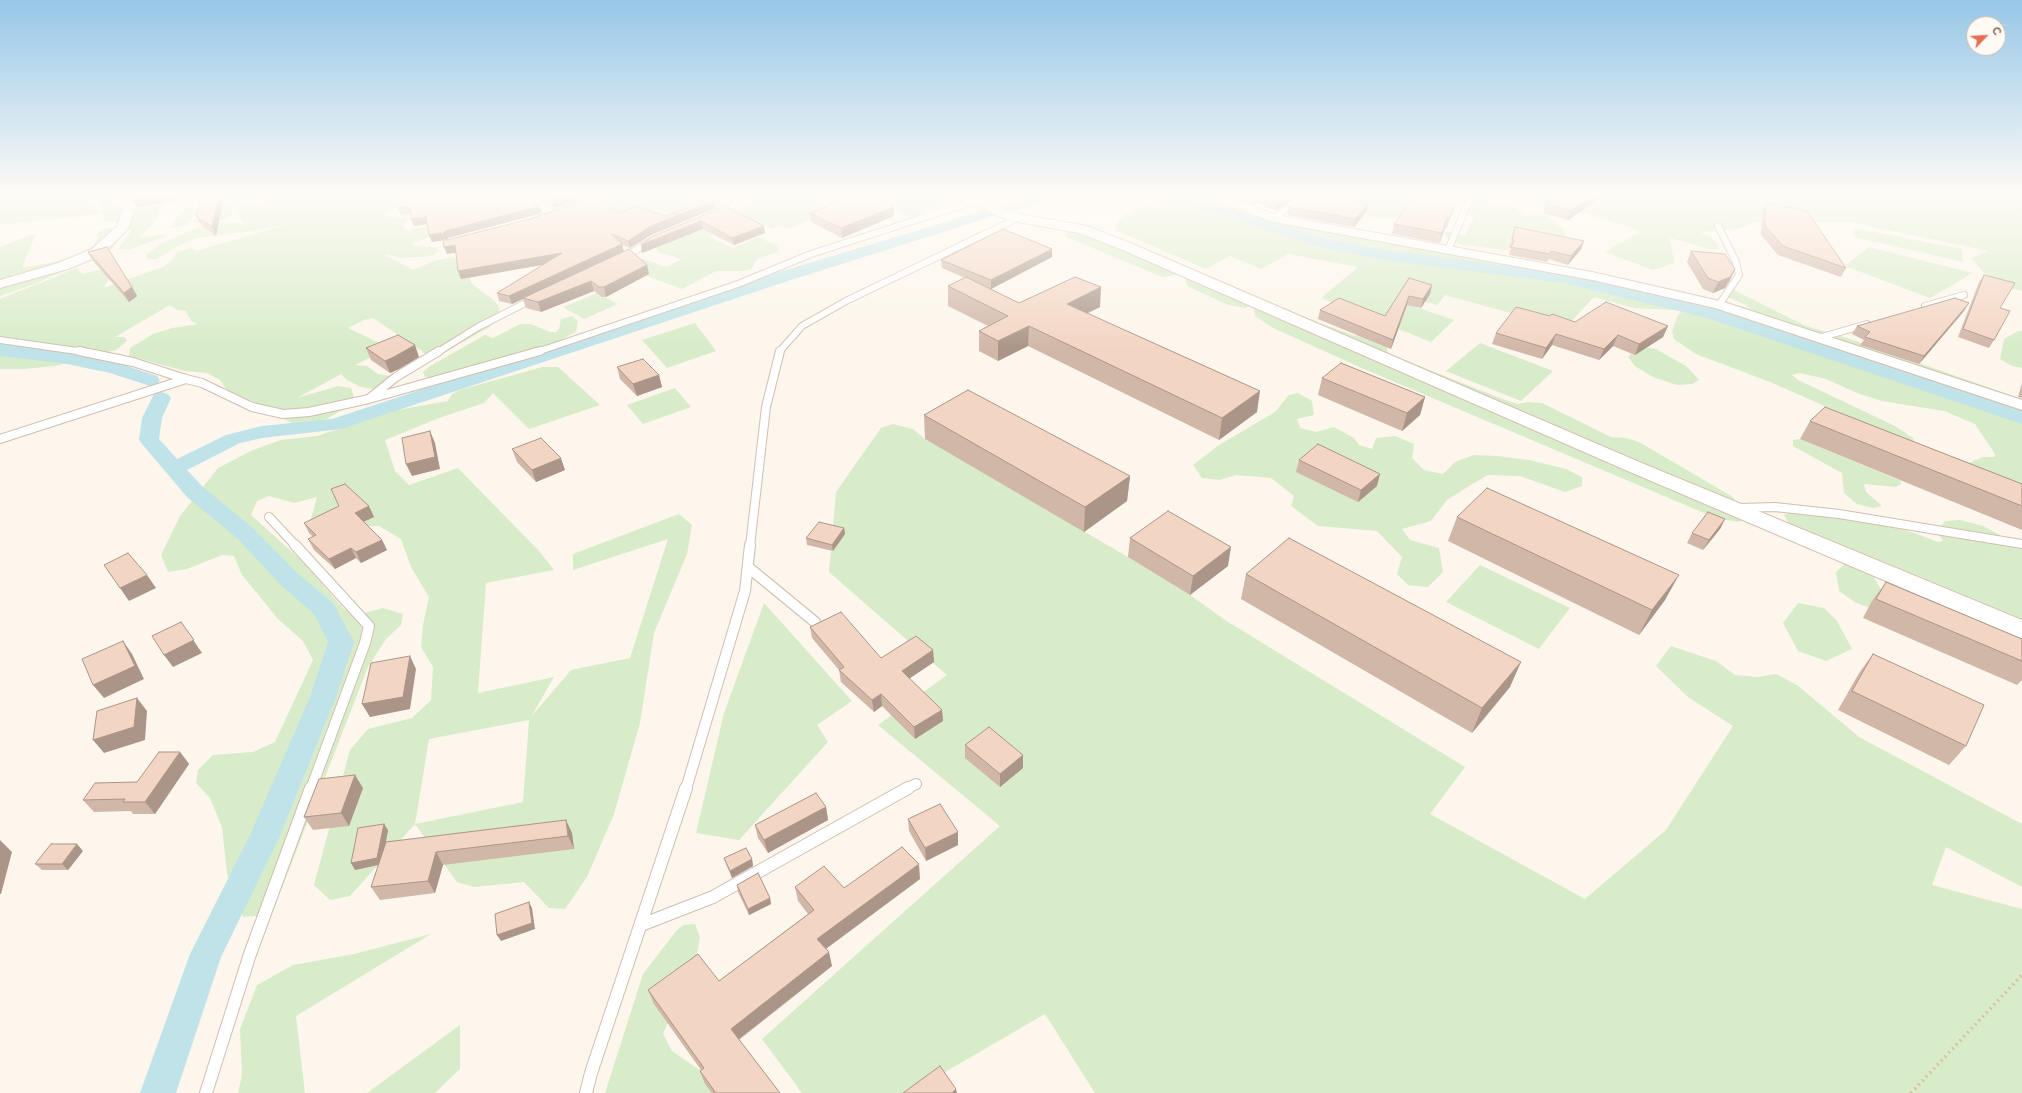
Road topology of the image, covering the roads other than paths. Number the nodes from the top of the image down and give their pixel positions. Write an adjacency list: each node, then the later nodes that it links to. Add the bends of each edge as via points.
1 (102, 247): 11 (street, via 97,252 63,266)
2 (642, 247): 10 (lane)
3 (838, 247): 20 (lane, via 811,254 738,284 527,355)
4 (930, 247): 26 (lane, via 802,326 779,352 766,407)
5 (1127, 247): 23 (street)
6 (1432, 247): 9 (street)
7 (1449, 247): 9 (lane)
8 (1729, 247): 14 (lane, via 1739,275)
9 (1448, 250): 14 (street, via 1592,276)
10 (614, 262)
11 (0, 284)
12 (542, 294): 20 (lane, via 471,331 396,377)
13 (1964, 295): 15 (lane)
14 (1719, 305): 17 (street)
15 (1918, 308)
16 (1872, 322): 17 (lane)
17 (1819, 338): 21 (street)
18 (0, 340): 19 (lane, via 81,351 133,362)
19 (186, 379): 20 (lane, via 202,383 252,407 283,414 309,412); 22 (lane)
20 (369, 399)
21 (2022, 405)
22 (0, 438)
23 (1736, 509): 25 (lane, via 1775,507 1832,513); 28 (street)
24 (269, 517): 31 (lane, via 368,626 365,643 250,954)
25 (2022, 544)
26 (748, 567): 27 (lane); 30 (lane, via 745,591 678,816)
27 (815, 622)
28 (2022, 630)
29 (916, 784): 30 (lane, via 713,897)
30 (641, 925): 32 (lane)
31 (206, 1093)
32 (586, 1093)

